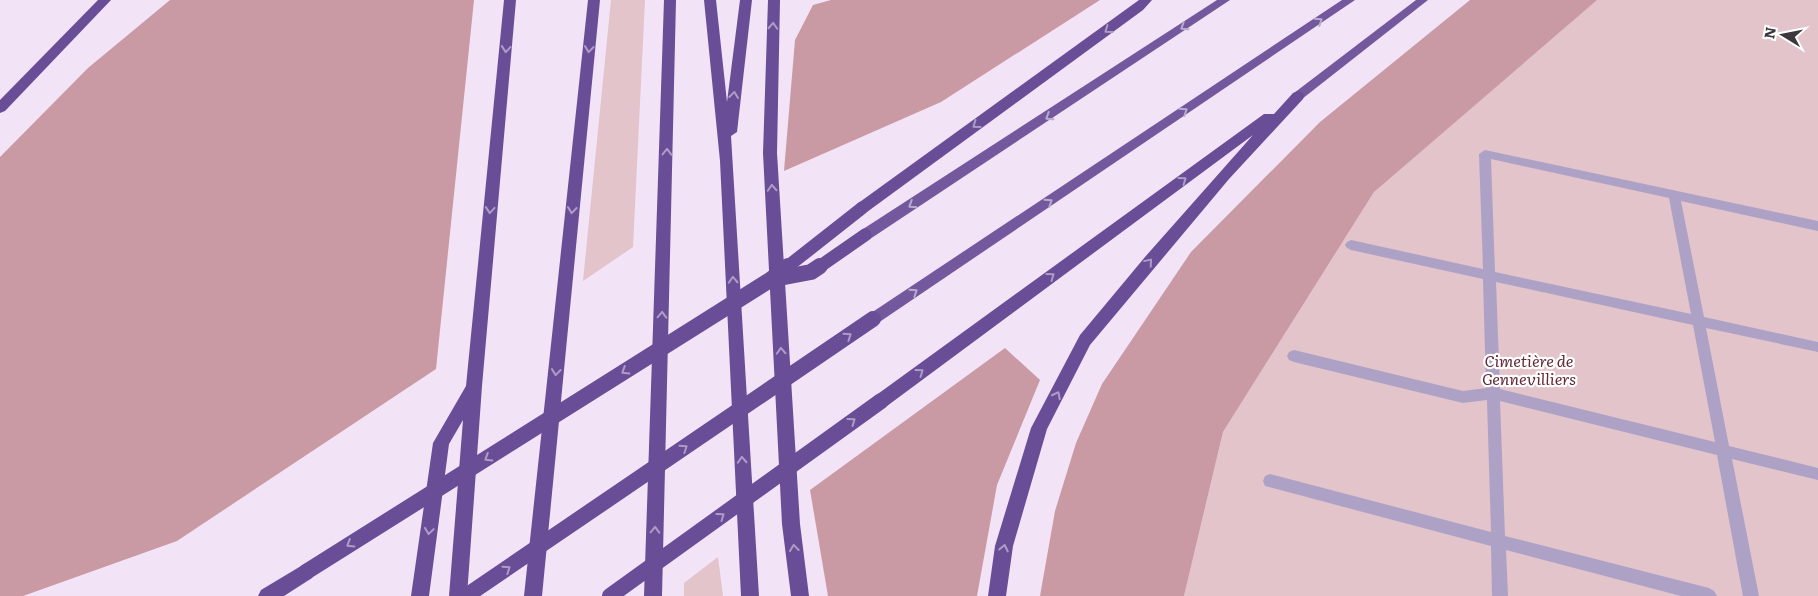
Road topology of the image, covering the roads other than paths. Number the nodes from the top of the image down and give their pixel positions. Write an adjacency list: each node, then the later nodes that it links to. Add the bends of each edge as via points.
1 (105, 0): 13 (highway)
2 (510, 0): 25 (highway, one-way to 25)
3 (594, 0): 35 (highway, one-way to 35)
4 (670, 0): 37 (highway, one-way to 4)
5 (710, 0): 14 (highway)
6 (746, 0): 14 (highway, one-way to 6)
7 (774, 0): 39 (highway, one-way to 7, via 791,524 770,153)
8 (1146, 0): 20 (highway, one-way to 20, bridge, via 862,208)
9 (1225, 0): 17 (highway, one-way to 17)
10 (1350, 0): 21 (highway, one-way to 10)
11 (1423, 0): 12 (highway)
12 (1298, 96): 36 (highway, one-way to 12, bridge); 40 (highway, one-way to 12, via 1004,546 1039,428 1085,340 1224,175)
13 (0, 108)
14 (727, 160): 38 (highway, one-way to 14)
15 (1674, 195): 16 (lane); 19 (lane, via 1486,154); 22 (lane)
16 (1818, 226)
17 (865, 235): 20 (highway, bridge, via 811,272)
18 (1351, 245): 19 (lane)
19 (1490, 274): 22 (lane); 26 (lane)
20 (770, 280): 31 (highway, one-way to 31, bridge)
21 (873, 319): 34 (highway, one-way to 21, bridge)
22 (1698, 320): 23 (lane); 27 (lane)
23 (1818, 347)
24 (1294, 356): 26 (lane, via 1463,397)
25 (474, 386): 32 (highway, one-way to 32, via 441,442); 33 (highway)
26 (1493, 394): 27 (lane); 30 (lane)
27 (1724, 450): 28 (lane); 43 (lane)
28 (1818, 474)
29 (1270, 481): 30 (lane)
30 (1498, 540): 41 (lane); 42 (lane)
31 (267, 596)
32 (420, 596)
33 (458, 596)
34 (466, 596)
35 (533, 596)
36 (610, 596)
37 (653, 596)
38 (750, 596)
39 (800, 596)
40 (997, 596)
41 (1500, 596)
42 (1709, 596)
43 (1751, 596)

